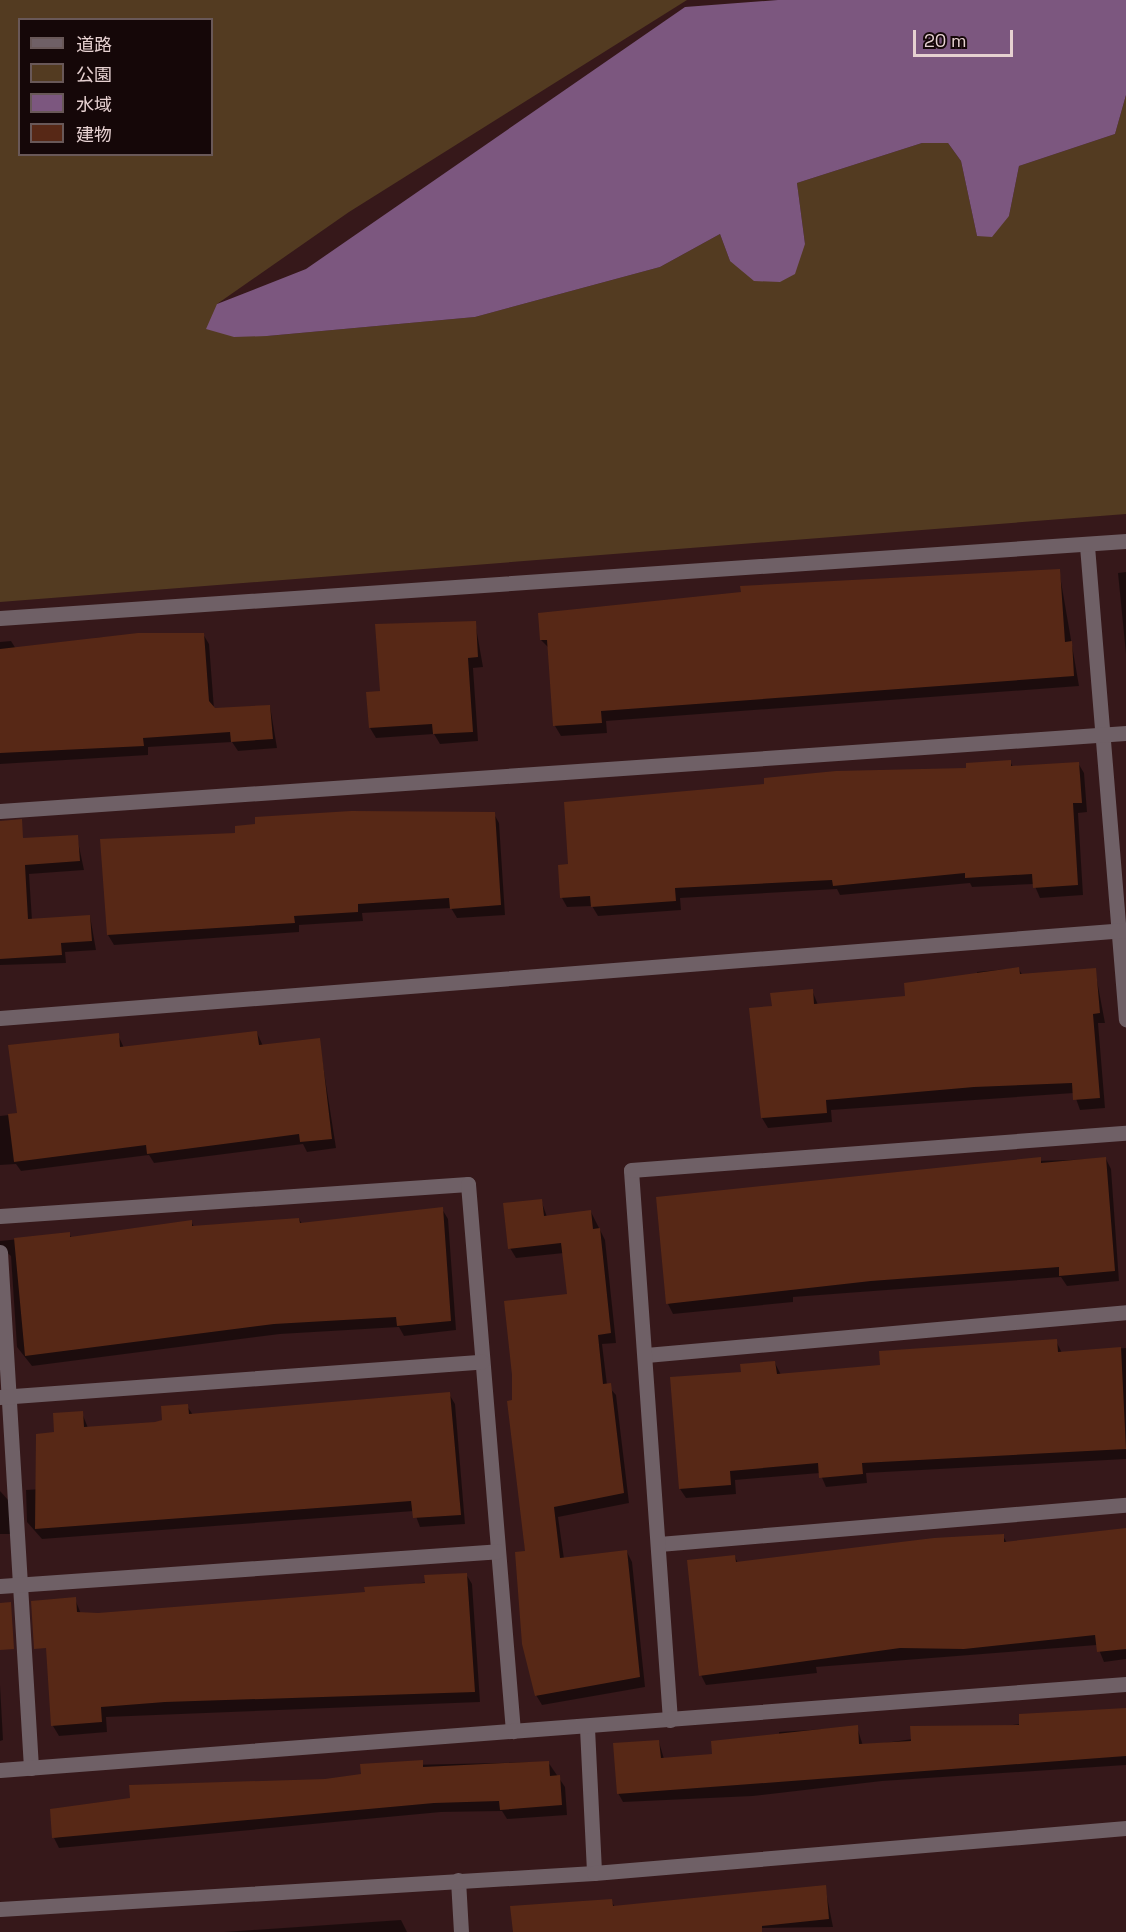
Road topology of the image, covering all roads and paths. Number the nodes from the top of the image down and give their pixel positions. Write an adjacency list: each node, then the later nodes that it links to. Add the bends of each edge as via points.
1 (1126, 541): 2 (street)
2 (1087, 546): 3 (street); 5 (street)
3 (0, 618)
4 (1126, 733): 5 (street)
5 (1104, 734): 6 (street, via 518,771); 7 (street)
6 (0, 811)
7 (1123, 930): 8 (street); 9 (street)
8 (0, 1018)
9 (1126, 1019)
10 (1126, 1132): 14 (street, via 632,1170)
11 (0, 1216): 15 (street, via 468,1184)
12 (0, 1252): 16 (street)
13 (1126, 1312): 14 (street)
14 (646, 1355): 18 (street)
15 (482, 1362): 16 (street); 19 (street)
16 (5, 1397): 20 (street)
17 (1126, 1505): 18 (street)
18 (659, 1544): 23 (street)
19 (498, 1551): 20 (street); 25 (street)
20 (24, 1585): 21 (street); 26 (street)
21 (0, 1586)
22 (1126, 1684): 23 (street)
23 (670, 1720): 24 (street)
24 (587, 1728): 25 (street); 29 (street)
25 (513, 1731): 26 (street)
26 (31, 1768): 27 (street)
27 (0, 1770)
28 (1126, 1828): 29 (street)
29 (594, 1873): 30 (street)
30 (458, 1880): 31 (street); 32 (street)
31 (0, 1909)
32 (461, 1932)

